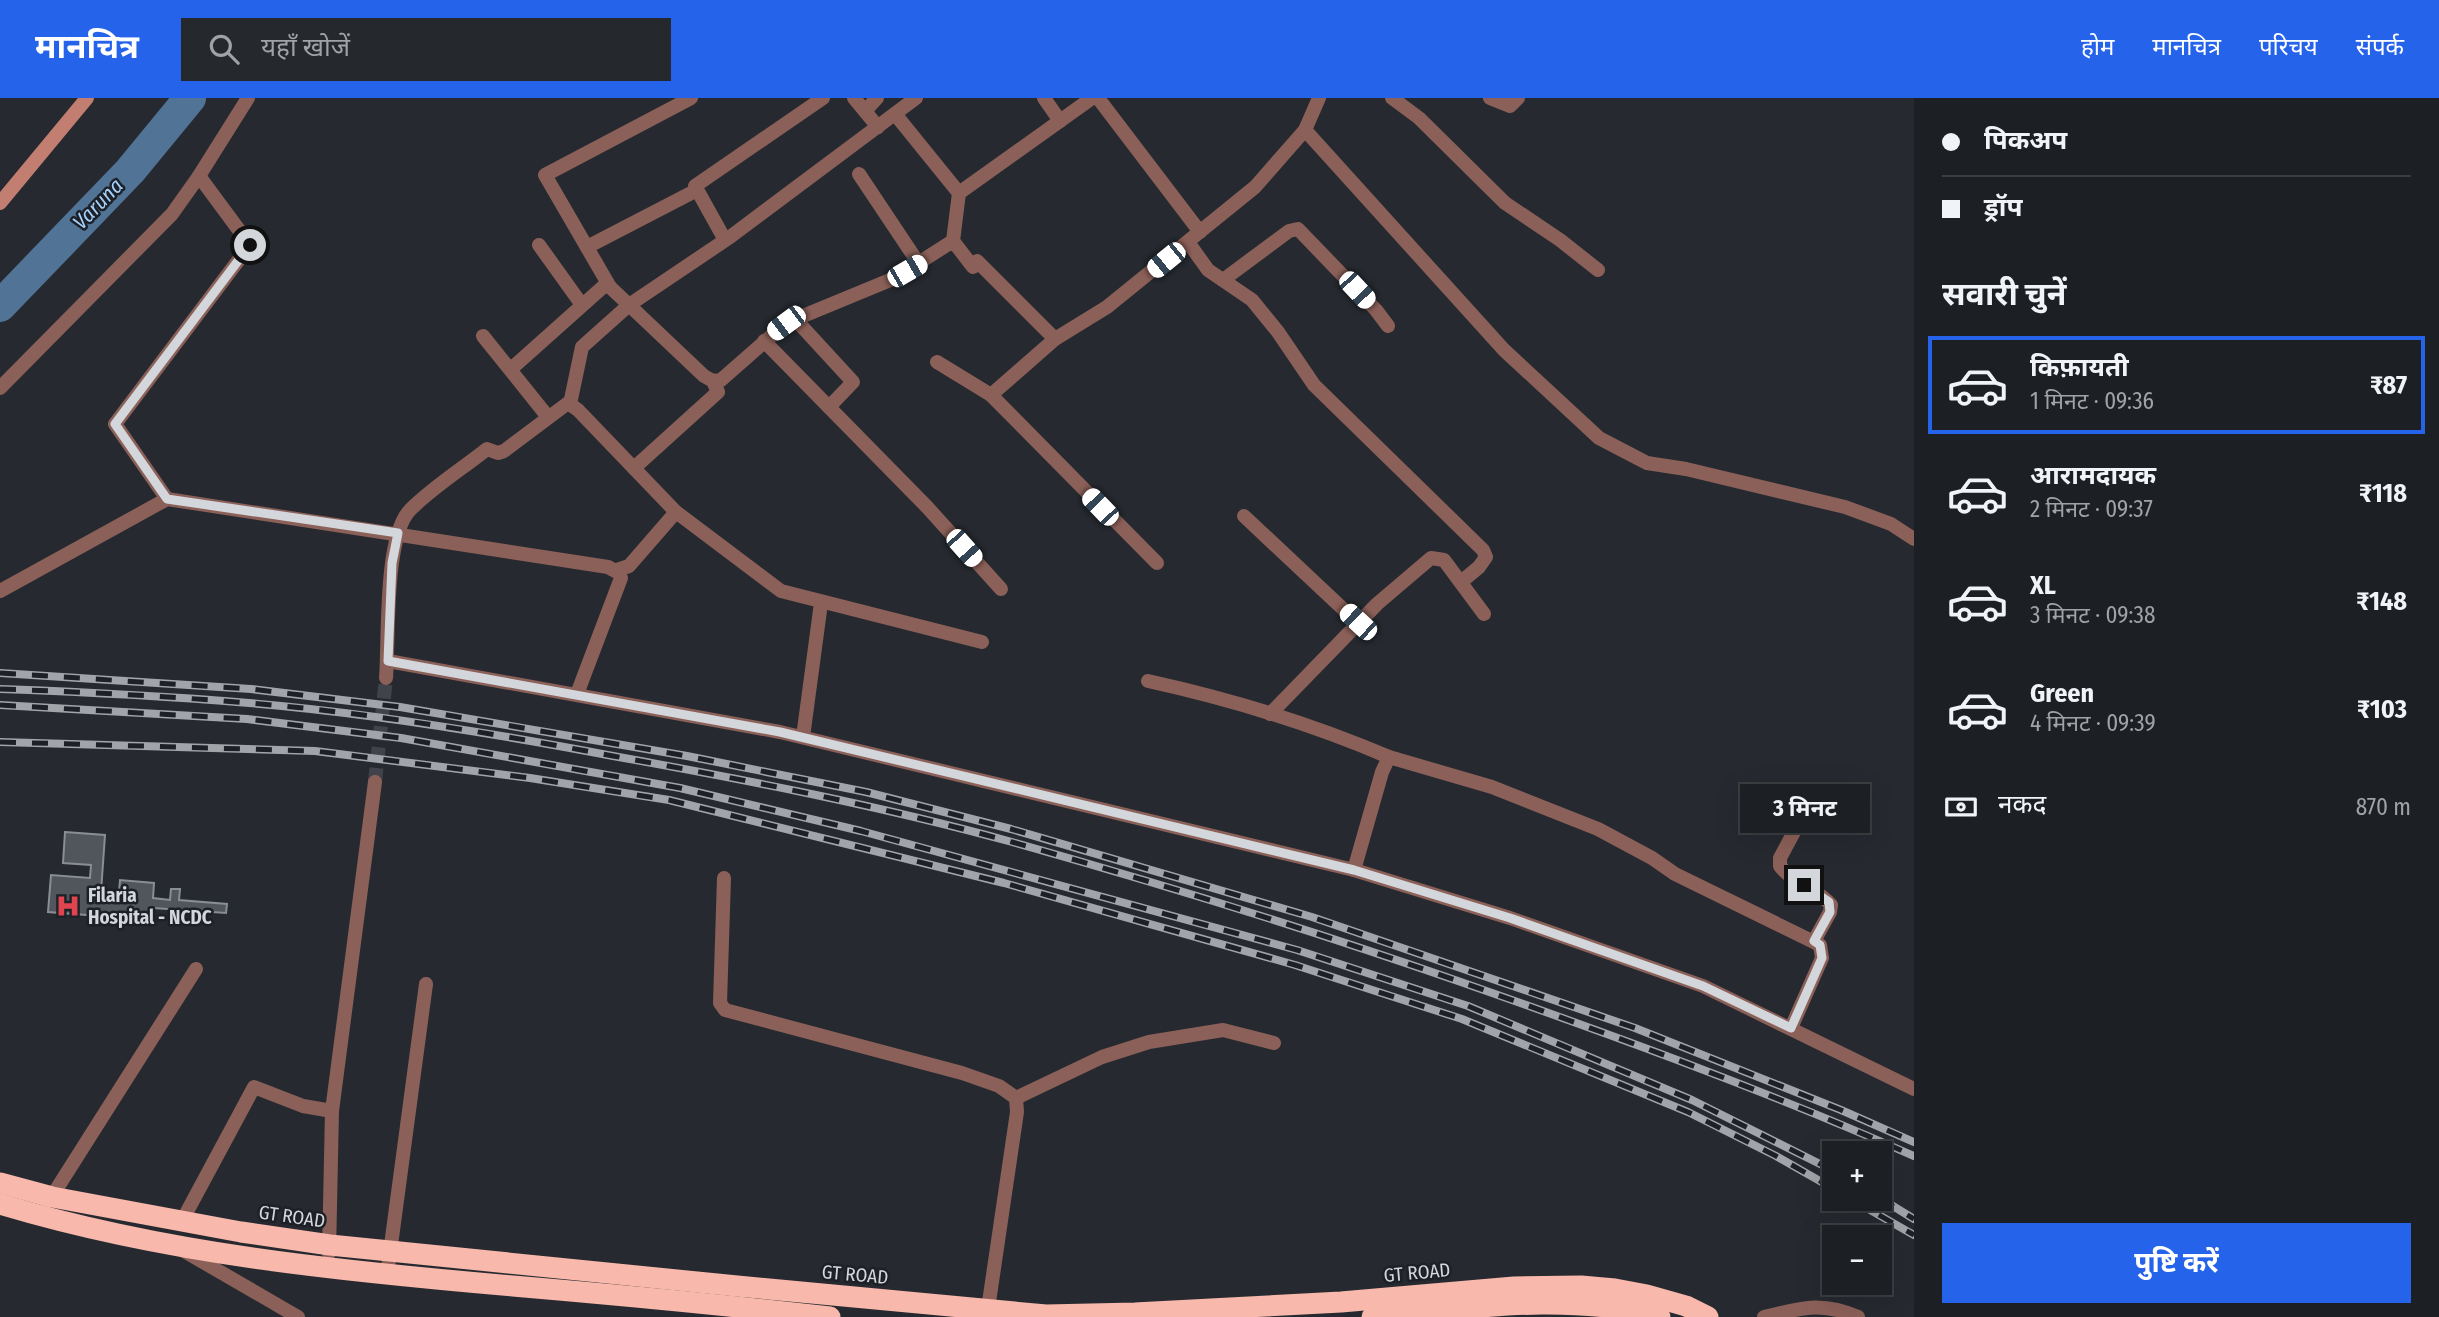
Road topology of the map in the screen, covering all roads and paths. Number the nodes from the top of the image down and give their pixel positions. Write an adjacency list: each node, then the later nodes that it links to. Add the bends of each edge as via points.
1 (87, 98): 24 (street)
2 (248, 98): 21 (street)
3 (691, 98): 30 (street, via 545,175)
4 (823, 98): 22 (street, via 695,186)
5 (855, 98): 15 (street)
6 (877, 98): 15 (street)
7 (916, 98): 16 (street)
8 (1044, 98): 17 (street)
9 (1092, 98): 17 (street)
10 (1098, 98): 25 (street)
11 (1319, 98): 19 (street)
12 (1392, 98): 32 (street, via 1419,118 1505,203)
13 (1490, 98): 14 (street, via 1510,106)
14 (1518, 98)
15 (865, 111): 18 (street)
16 (895, 114): 18 (street); 23 (street)
17 (1060, 121): 23 (street)
18 (878, 127): 26 (street)
19 (1306, 130): 25 (street, via 1255,187); 55 (street, via 1504,350 1599,438 1647,463 1845,507 1891,524)
20 (859, 174): 31 (street)
21 (199, 176): 45 (street, via 172,214); 51 (street, via 250,245 115,424)
22 (698, 190): 26 (street); 30 (street)
23 (959, 193): 27 (street)
24 (0, 203)
25 (1200, 232): 28 (street)
26 (725, 240): 36 (street)
27 (953, 241): 31 (street); 40 (street, via 973,267 977,261)
28 (1188, 242): 33 (street, via 1208,270); 40 (street, via 1107,307)
29 (539, 245): 35 (street)
30 (587, 247): 34 (street)
31 (919, 264): 37 (street, via 875,288)
32 (1598, 270)
33 (1223, 280): 38 (street, via 1298,229); 58 (street, via 1252,300 1314,385 1483,550 1486,557)
34 (610, 287): 35 (street, via 604,286); 36 (street)
35 (582, 305): 43 (street)
36 (629, 305): 44 (street); 47 (street, via 582,347)
37 (795, 319): 41 (street); 48 (street, via 853,382)
38 (1388, 326)
39 (483, 336): 43 (street)
40 (1055, 339): 46 (street)
41 (764, 341): 44 (street); 48 (street)
42 (937, 362): 46 (street)
43 (511, 369): 49 (street)
44 (713, 382): 50 (street, via 718,392)
45 (0, 388)
46 (991, 395): 56 (street)
47 (570, 404): 49 (street); 50 (street)
48 (829, 407): 59 (street)
49 (548, 417): 54 (street, via 504,451 487,449 409,511)
50 (634, 468): 52 (street)
51 (167, 499): 54 (street); 60 (street)
52 (676, 512): 57 (street, via 629,566); 61 (street, via 781,592)
53 (1244, 516): 63 (street)
54 (398, 533): 57 (street); 65 (street, via 392,563)
55 (1914, 539)
56 (1157, 563)
57 (617, 570): 68 (street, via 621,578)
58 (1461, 582): 62 (street); 63 (street, via 1444,560 1431,558)
59 (1001, 589)
60 (0, 591)
61 (821, 603): 64 (street); 70 (street)
62 (1484, 614)
63 (1358, 622): 69 (street)
64 (982, 642)
65 (388, 661): 66 (street); 68 (street)
66 (386, 678)
67 (1148, 681): 69 (street)
68 (577, 694): 70 (street)
69 (1270, 714): 71 (street)
70 (803, 737): 74 (street)
71 (1389, 757): 74 (street); 76 (street, via 1492,788 1598,830 1675,874)
72 (375, 782): 83 (street)
73 (1816, 791): 76 (street, via 1780,858 1787,875 1831,905)
74 (1354, 870): 79 (street, via 1510,918 1703,986)
75 (724, 878): 82 (street, via 720,1003 725,1010 962,1073 999,1086)
76 (1814, 941): 79 (street, via 1820,945 1822,958)
77 (196, 969): 85 (street)
78 (426, 984): 91 (street)
79 (1791, 1028): 81 (street)
80 (1274, 1043): 82 (street, via 1223,1030 1149,1042 1102,1057)
81 (1914, 1089)
82 (1016, 1098): 96 (street)
83 (332, 1111): 88 (street, via 303,1106 254,1087); 90 (street)
84 (0, 1183): 85 (highway, GT ROAD)
85 (52, 1197): 87 (street); 88 (highway, GT ROAD)
86 (0, 1204): 87 (highway, GT ROAD)
87 (40, 1216): 89 (highway, GT ROAD)
88 (182, 1221): 90 (highway, GT ROAD)
89 (173, 1245): 92 (highway, GT ROAD); 100 (street)
90 (330, 1245): 91 (highway, GT ROAD); 92 (street)
91 (390, 1252): 93 (street); 94 (highway, GT ROAD)
92 (327, 1268): 93 (highway, GT ROAD)
93 (387, 1275): 94 (highway, GT ROAD)
94 (584, 1282): 96 (highway, GT ROAD); 98 (highway, GT ROAD)
95 (1607, 1304): 97 (highway, GT ROAD, via 1581,1286 1514,1287); 102 (highway, GT ROAD, via 1545,1303); 103 (highway, GT ROAD); 104 (highway, GT ROAD, via 1686,1306)
96 (988, 1309): 99 (highway, GT ROAD)
97 (1341, 1309): 99 (highway, GT ROAD)
98 (713, 1311): 101 (highway, GT ROAD)
99 (1046, 1316)
100 (298, 1317)
101 (830, 1317)
102 (1372, 1317)
103 (1660, 1317)
104 (1708, 1317)
105 (1765, 1317): 106 (street, via 1811,1306 1839,1308)
106 (1858, 1317)

